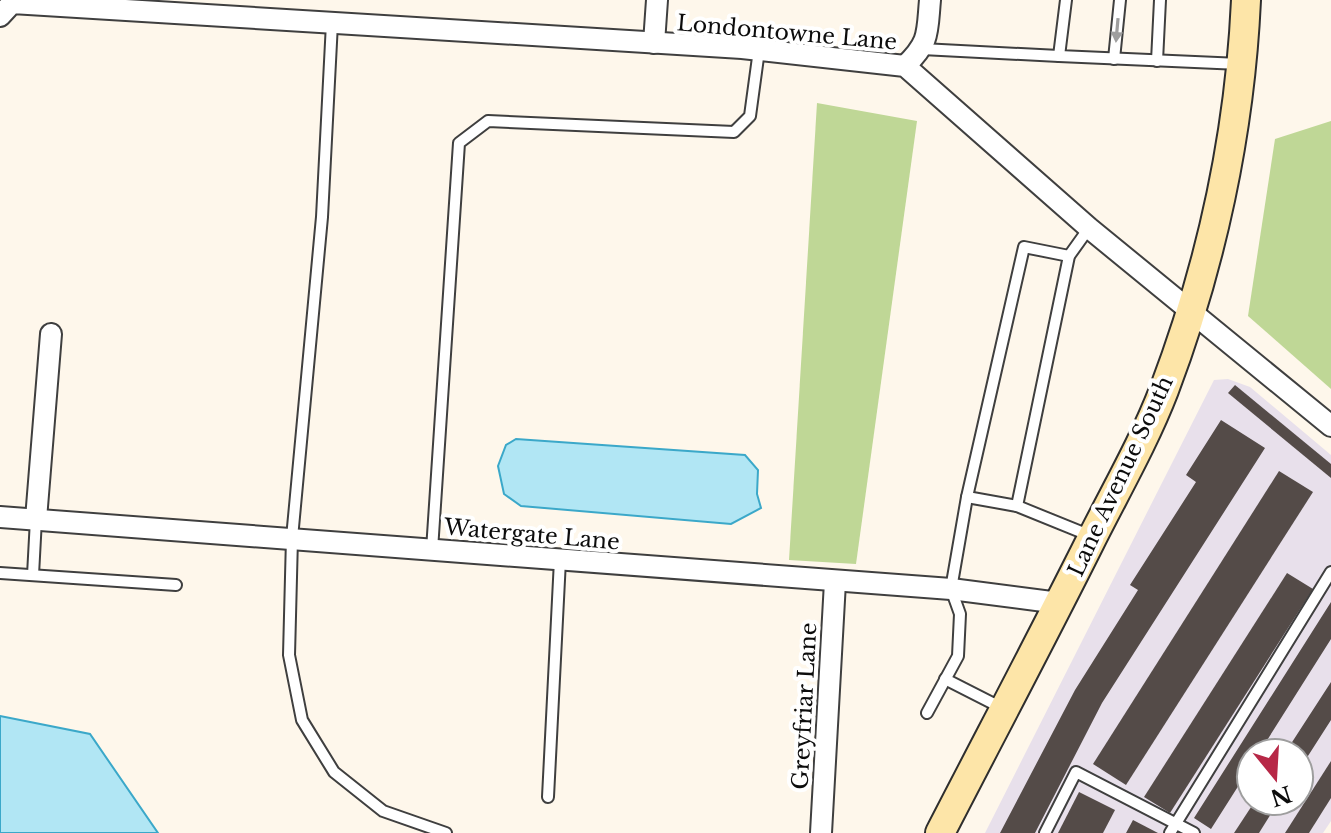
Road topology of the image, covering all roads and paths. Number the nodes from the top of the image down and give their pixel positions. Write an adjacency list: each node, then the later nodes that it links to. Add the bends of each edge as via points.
1 (657, 0): 9 (street)
2 (930, 0): 10 (street)
3 (1066, 0): 12 (lane)
4 (1120, 0): 13 (lane, one-way to 13)
5 (1160, 0): 14 (lane)
6 (1246, 0): 15 (main road, Lane Avenue South)
7 (4, 8): 8 (street, Londontowne Lane)
8 (332, 23): 9 (street, Londontowne Lane); 27 (lane, via 322,217)
9 (654, 43): 11 (street, Londontowne Lane)
10 (922, 49): 12 (lane); 16 (street)
11 (759, 50): 16 (street, Londontowne Lane); 28 (lane, via 750,116 734,132 488,121 459,143)
12 (1059, 56): 13 (lane)
13 (1114, 59): 14 (lane)
14 (1157, 61): 15 (lane)
15 (1243, 65): 19 (main road, Lane Avenue South, via 1208,251)
16 (905, 66): 17 (street, Londontowne Lane)
17 (1089, 228): 18 (lane); 19 (street, Londontowne Lane)
18 (1069, 256): 22 (lane, via 1024,247); 23 (lane)
19 (1191, 311): 21 (street, Londontowne Lane); 26 (main road, Lane Avenue South, via 1163,392)
20 (51, 334): 25 (street)
21 (1331, 426)
22 (967, 497): 23 (lane); 35 (lane)
23 (1017, 506): 26 (lane)
24 (0, 517): 25 (street, Watergate Lane)
25 (36, 519): 27 (street, Watergate Lane); 32 (lane)
26 (1093, 537): 36 (main road, Lane Avenue South)
27 (292, 538): 28 (street, Watergate Lane); 42 (lane, via 289,655 302,720 334,772 383,811)
28 (432, 550): 29 (street, Watergate Lane)
29 (560, 560): 33 (street, Watergate Lane); 40 (lane)
30 (1331, 572): 41 (lane)
31 (0, 573): 32 (lane)
32 (33, 575): 34 (lane)
33 (835, 582): 35 (street, Watergate Lane); 43 (street, Greyfriar Lane)
34 (176, 585)
35 (951, 589): 36 (street, Watergate Lane); 37 (lane, via 960,614 958,656)
36 (1059, 603): 38 (main road, Lane Avenue South)
37 (945, 679): 38 (lane); 39 (lane)
38 (1004, 710): 44 (main road, Lane Avenue South)
39 (927, 713)
40 (548, 797)
41 (1172, 828): 45 (lane, via 1076,772); 46 (lane)
42 (446, 833)
43 (821, 833)
44 (940, 833)
45 (1045, 833)
46 (1194, 833)

